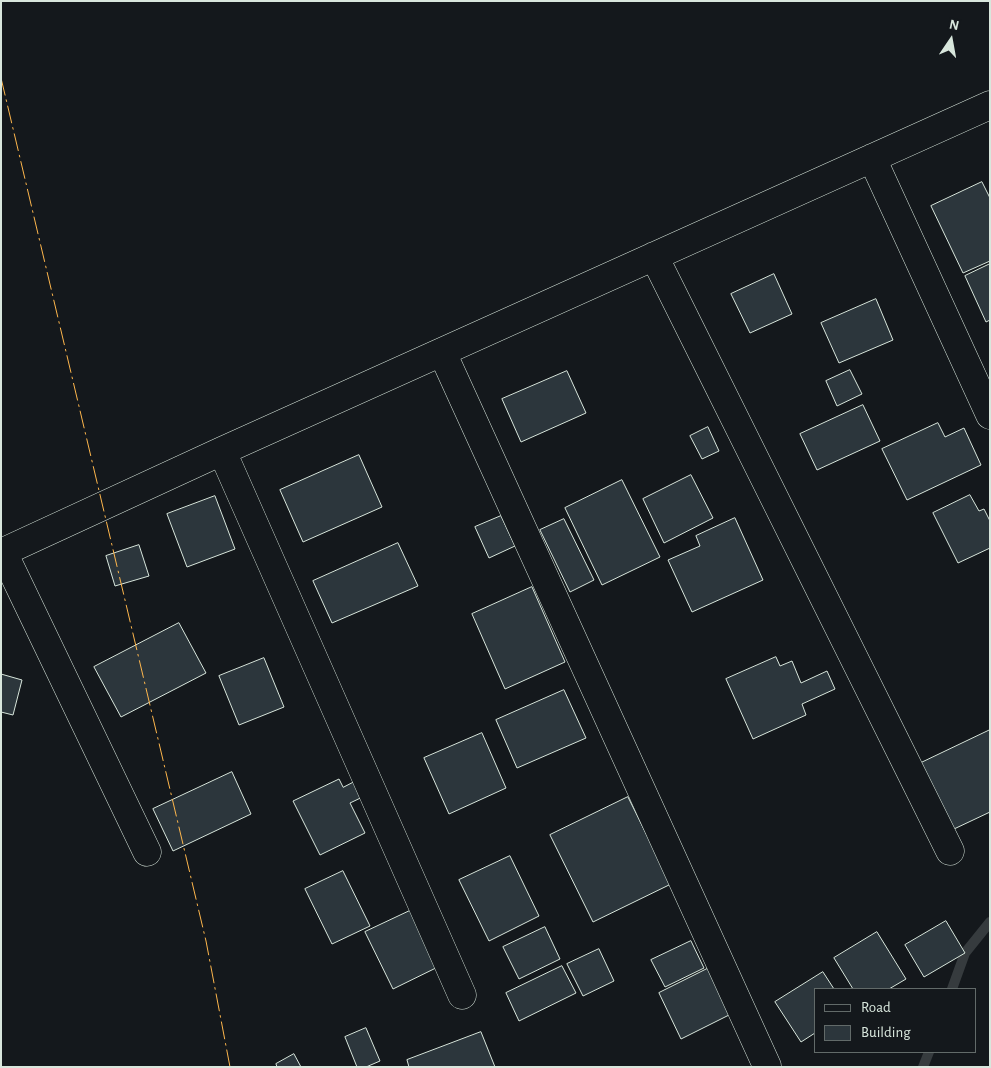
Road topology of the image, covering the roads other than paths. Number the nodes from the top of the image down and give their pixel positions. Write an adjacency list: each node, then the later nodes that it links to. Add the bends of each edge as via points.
1 (990, 105): 2 (street)
2 (872, 158): 3 (street); 5 (street)
3 (654, 256): 4 (street); 8 (street)
4 (442, 352): 6 (street); 11 (street)
5 (990, 415)
6 (222, 451): 7 (street); 10 (street)
7 (2, 553): 9 (street)
8 (950, 851)
9 (147, 852)
10 (462, 995)
11 (767, 1066)

